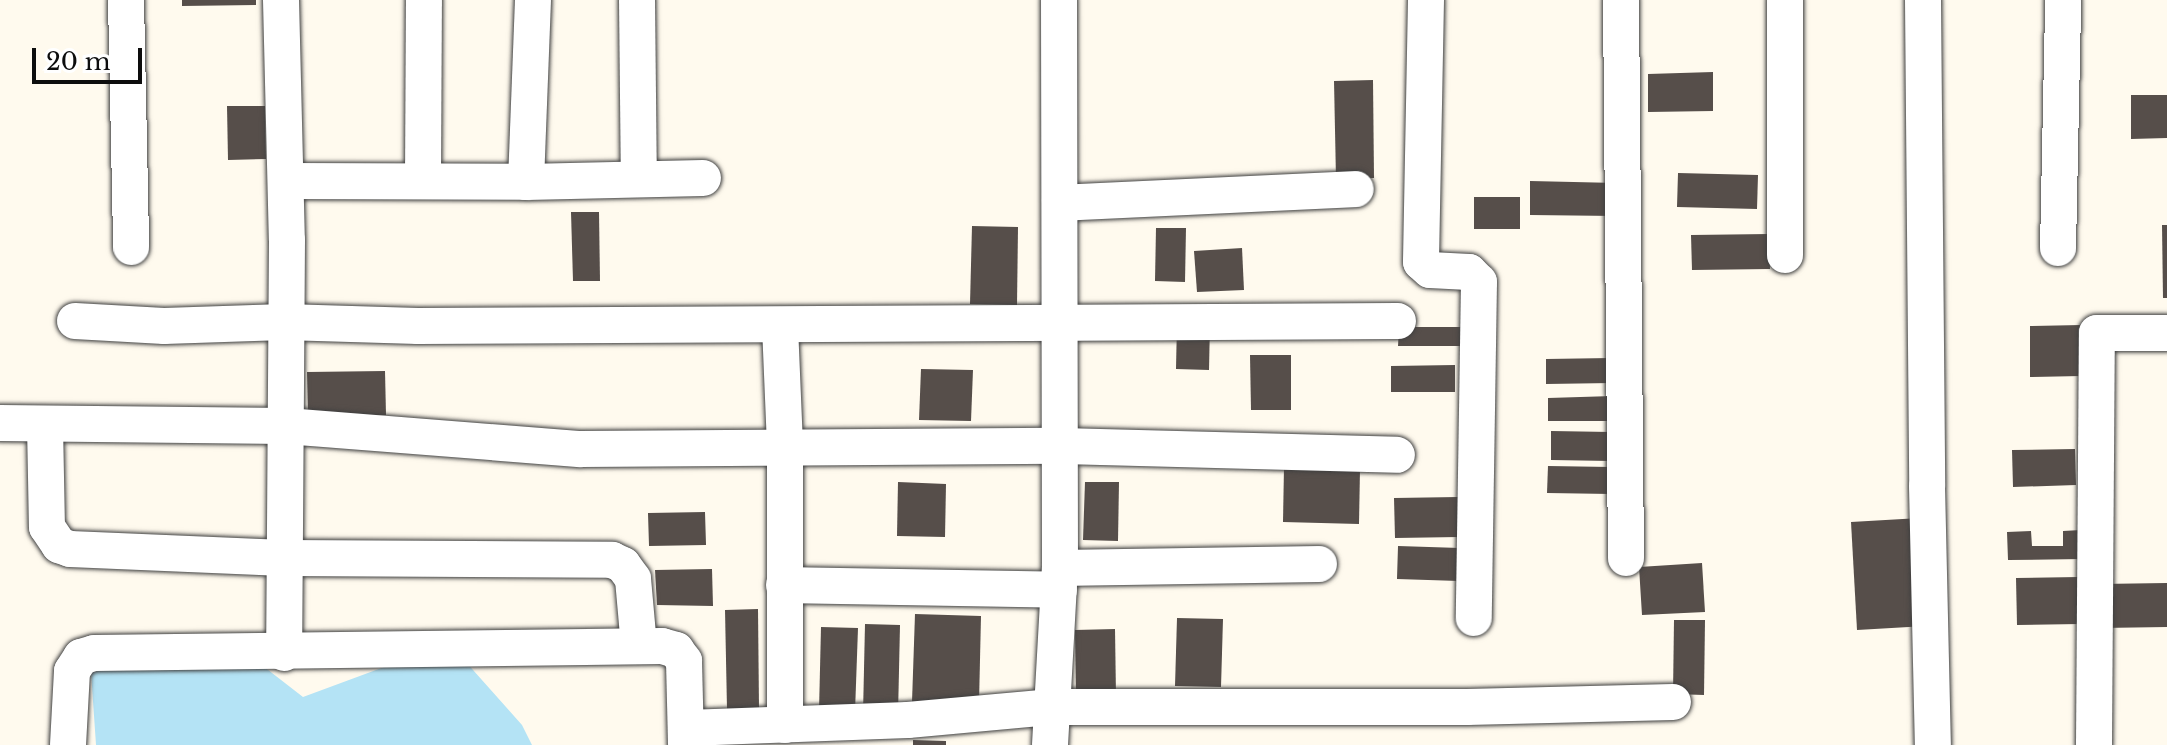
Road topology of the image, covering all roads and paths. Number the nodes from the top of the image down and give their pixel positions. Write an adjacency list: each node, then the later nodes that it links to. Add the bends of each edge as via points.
1 (126, 0): 19 (street)
2 (281, 0): 15 (street)
3 (424, 0): 14 (street)
4 (533, 0): 16 (street)
5 (637, 0): 12 (street)
6 (1059, 0): 18 (street)
7 (1426, 0): 39 (street, via 1421,262 1430,270 1469,272 1479,282)
8 (1621, 0): 35 (street)
9 (1785, 0): 21 (street)
10 (1923, 0): 48 (street)
11 (2063, 0): 20 (street)
12 (639, 178): 13 (street); 16 (street)
13 (703, 178)
14 (423, 180): 15 (street); 16 (street)
15 (286, 181): 24 (street)
16 (526, 182)
17 (1356, 189): 18 (street)
18 (1060, 203): 25 (street)
19 (131, 247)
20 (2058, 248)
21 (1785, 255)
22 (75, 321): 24 (street, via 164,326)
23 (1398, 321): 25 (street)
24 (284, 322): 26 (street); 30 (street)
25 (1062, 322): 26 (street); 31 (street)
26 (780, 326): 32 (street)
27 (2167, 333): 49 (street, via 2097,333)
28 (0, 423): 29 (street)
29 (45, 425): 30 (street); 34 (street, via 47,527 59,545)
30 (286, 426): 32 (street, via 581,449); 34 (street)
31 (1059, 446): 32 (street); 33 (street); 37 (street)
32 (785, 447): 38 (street)
33 (1397, 455)
34 (284, 558): 40 (street, via 612,560 633,579); 41 (street)
35 (1626, 558)
36 (1319, 564): 37 (street)
37 (1060, 579): 38 (street); 43 (street)
38 (784, 585): 44 (street)
39 (1474, 618)
40 (639, 646): 41 (street); 45 (street, via 676,650 684,661)
41 (284, 653): 46 (street, via 81,657 72,671)
42 (1673, 702): 43 (street)
43 (1052, 707): 44 (street); 47 (street)
44 (785, 725): 45 (street)
45 (687, 737)
46 (68, 745)
47 (1050, 745)
48 (1933, 745)
49 (2094, 745)

